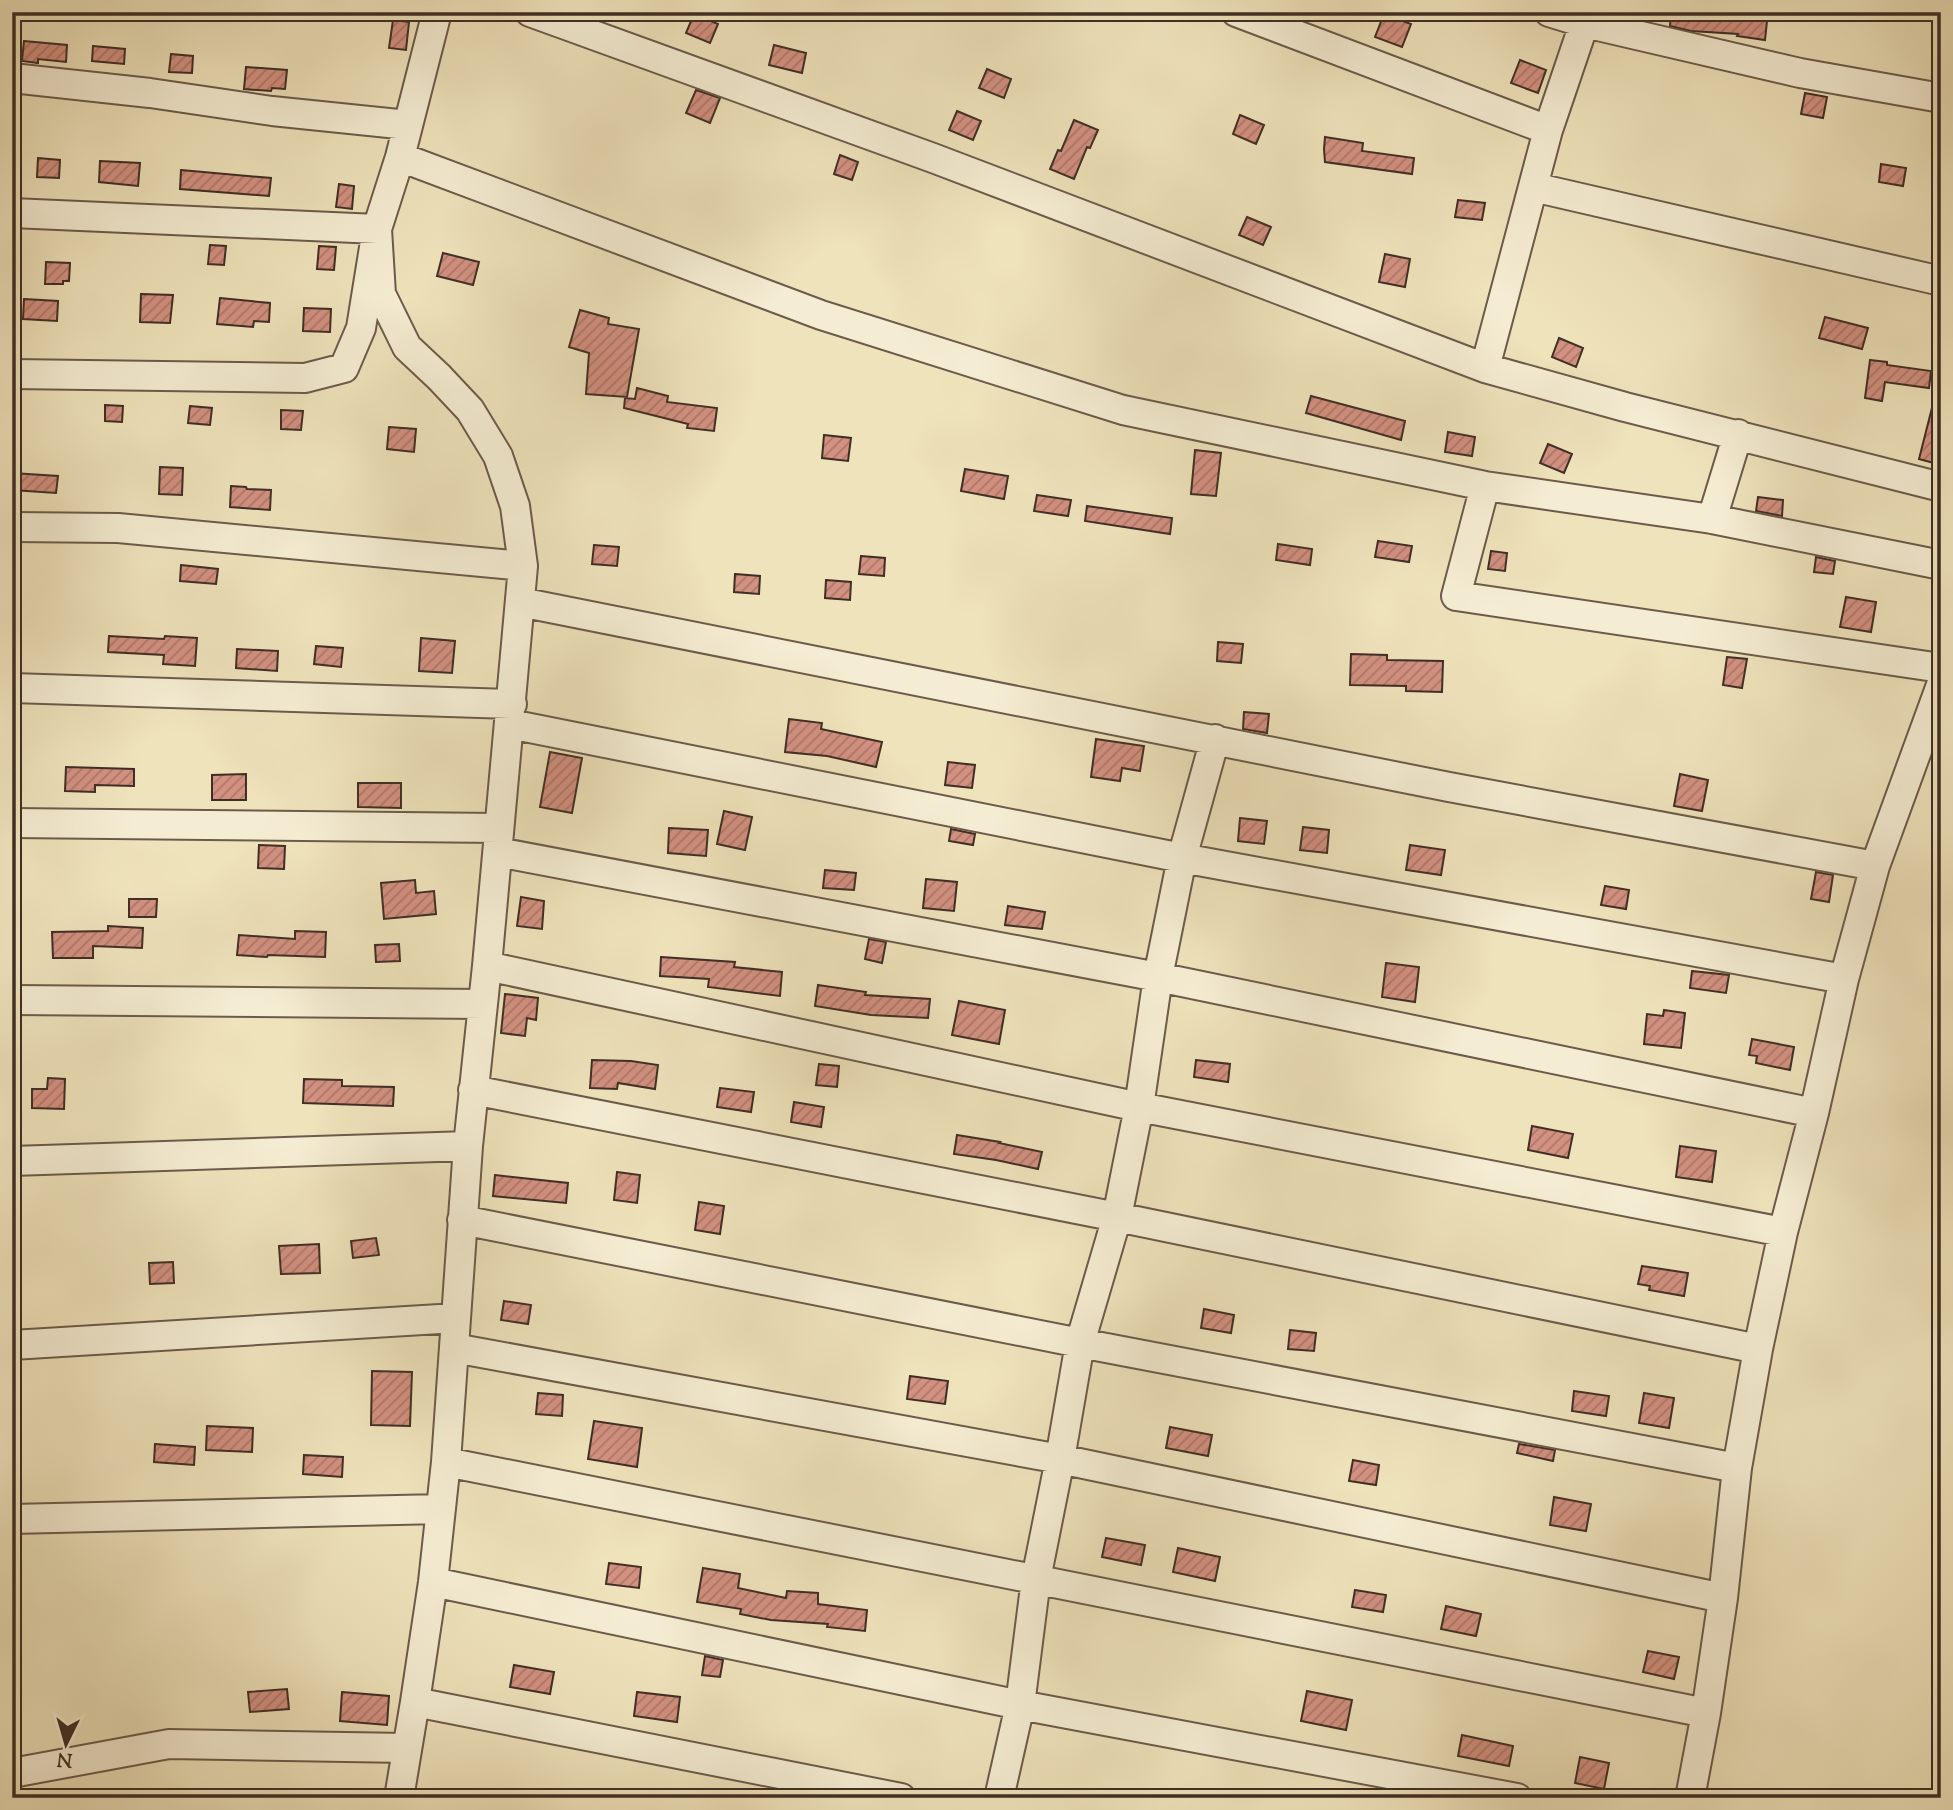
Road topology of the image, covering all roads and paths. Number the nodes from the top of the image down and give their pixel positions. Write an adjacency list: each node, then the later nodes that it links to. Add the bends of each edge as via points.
1 (437, 12): 8 (street)
2 (530, 12): 15 (street, via 933,158)
3 (1236, 12): 9 (street)
4 (1549, 12): 5 (street)
5 (1586, 18): 7 (street, via 1800,73); 9 (street)
6 (12, 78): 8 (street)
7 (1941, 97)
8 (408, 125): 10 (street)
9 (1548, 130): 11 (street)
10 (400, 157): 13 (street); 18 (street, via 821,315 1123,410)
11 (1533, 187): 14 (street); 15 (street)
12 (12, 214): 13 (street)
13 (377, 229): 16 (street, via 361,328 344,368 305,378); 23 (street, via 381,294 407,347 470,410 499,457 515,506)
14 (1941, 281)
15 (1485, 368): 17 (street)
16 (12, 374)
17 (1738, 434): 19 (street); 20 (street)
18 (1485, 486): 20 (street); 25 (street, via 1456,596)
19 (1941, 487)
20 (1712, 519): 22 (street)
21 (12, 527): 23 (street, via 118,528)
22 (1941, 565)
23 (523, 566): 24 (street)
24 (520, 602): 28 (street); 29 (street)
25 (1941, 668)
26 (1941, 685): 33 (street)
27 (12, 688): 28 (street)
28 (511, 714): 31 (street); 32 (street)
29 (1215, 739): 32 (street); 33 (street)
30 (12, 823): 31 (street)
31 (498, 840): 34 (street); 35 (street)
32 (1182, 858): 35 (street); 36 (street)
33 (1874, 866): 36 (street)
34 (487, 966): 38 (street); 40 (street)
35 (1158, 977): 40 (street); 41 (street)
36 (1844, 979): 41 (street)
37 (12, 1000): 38 (street)
38 (483, 1004): 39 (street)
39 (473, 1090): 42 (street); 44 (street)
40 (1139, 1107): 44 (street); 46 (street)
41 (1814, 1113): 46 (street)
42 (468, 1146): 43 (street); 45 (street)
43 (12, 1161)
44 (1117, 1217): 48 (street); 51 (street)
45 (462, 1220): 47 (street); 48 (street)
46 (1783, 1232): 51 (street)
47 (456, 1318): 49 (street); 50 (street)
48 (1080, 1343): 52 (street); 54 (street)
49 (12, 1345)
50 (454, 1348): 52 (street); 53 (street)
51 (1758, 1349): 54 (street)
52 (1060, 1459): 57 (street); 59 (street)
53 (446, 1462): 55 (street); 57 (street)
54 (1737, 1468): 59 (street)
55 (441, 1509): 56 (street); 58 (street)
56 (12, 1519)
57 (1036, 1578): 61 (street); 62 (street)
58 (433, 1582): 60 (street); 61 (street)
59 (1723, 1598): 62 (street)
60 (415, 1702): 63 (street); 66 (street)
61 (1020, 1705): 67 (street); 68 (street)
62 (1706, 1713): 69 (street)
63 (407, 1748): 64 (street, via 169,1744); 65 (street)
64 (12, 1773)
65 (399, 1798)
66 (901, 1798)
67 (999, 1798)
68 (1517, 1798)
69 (1690, 1798)

